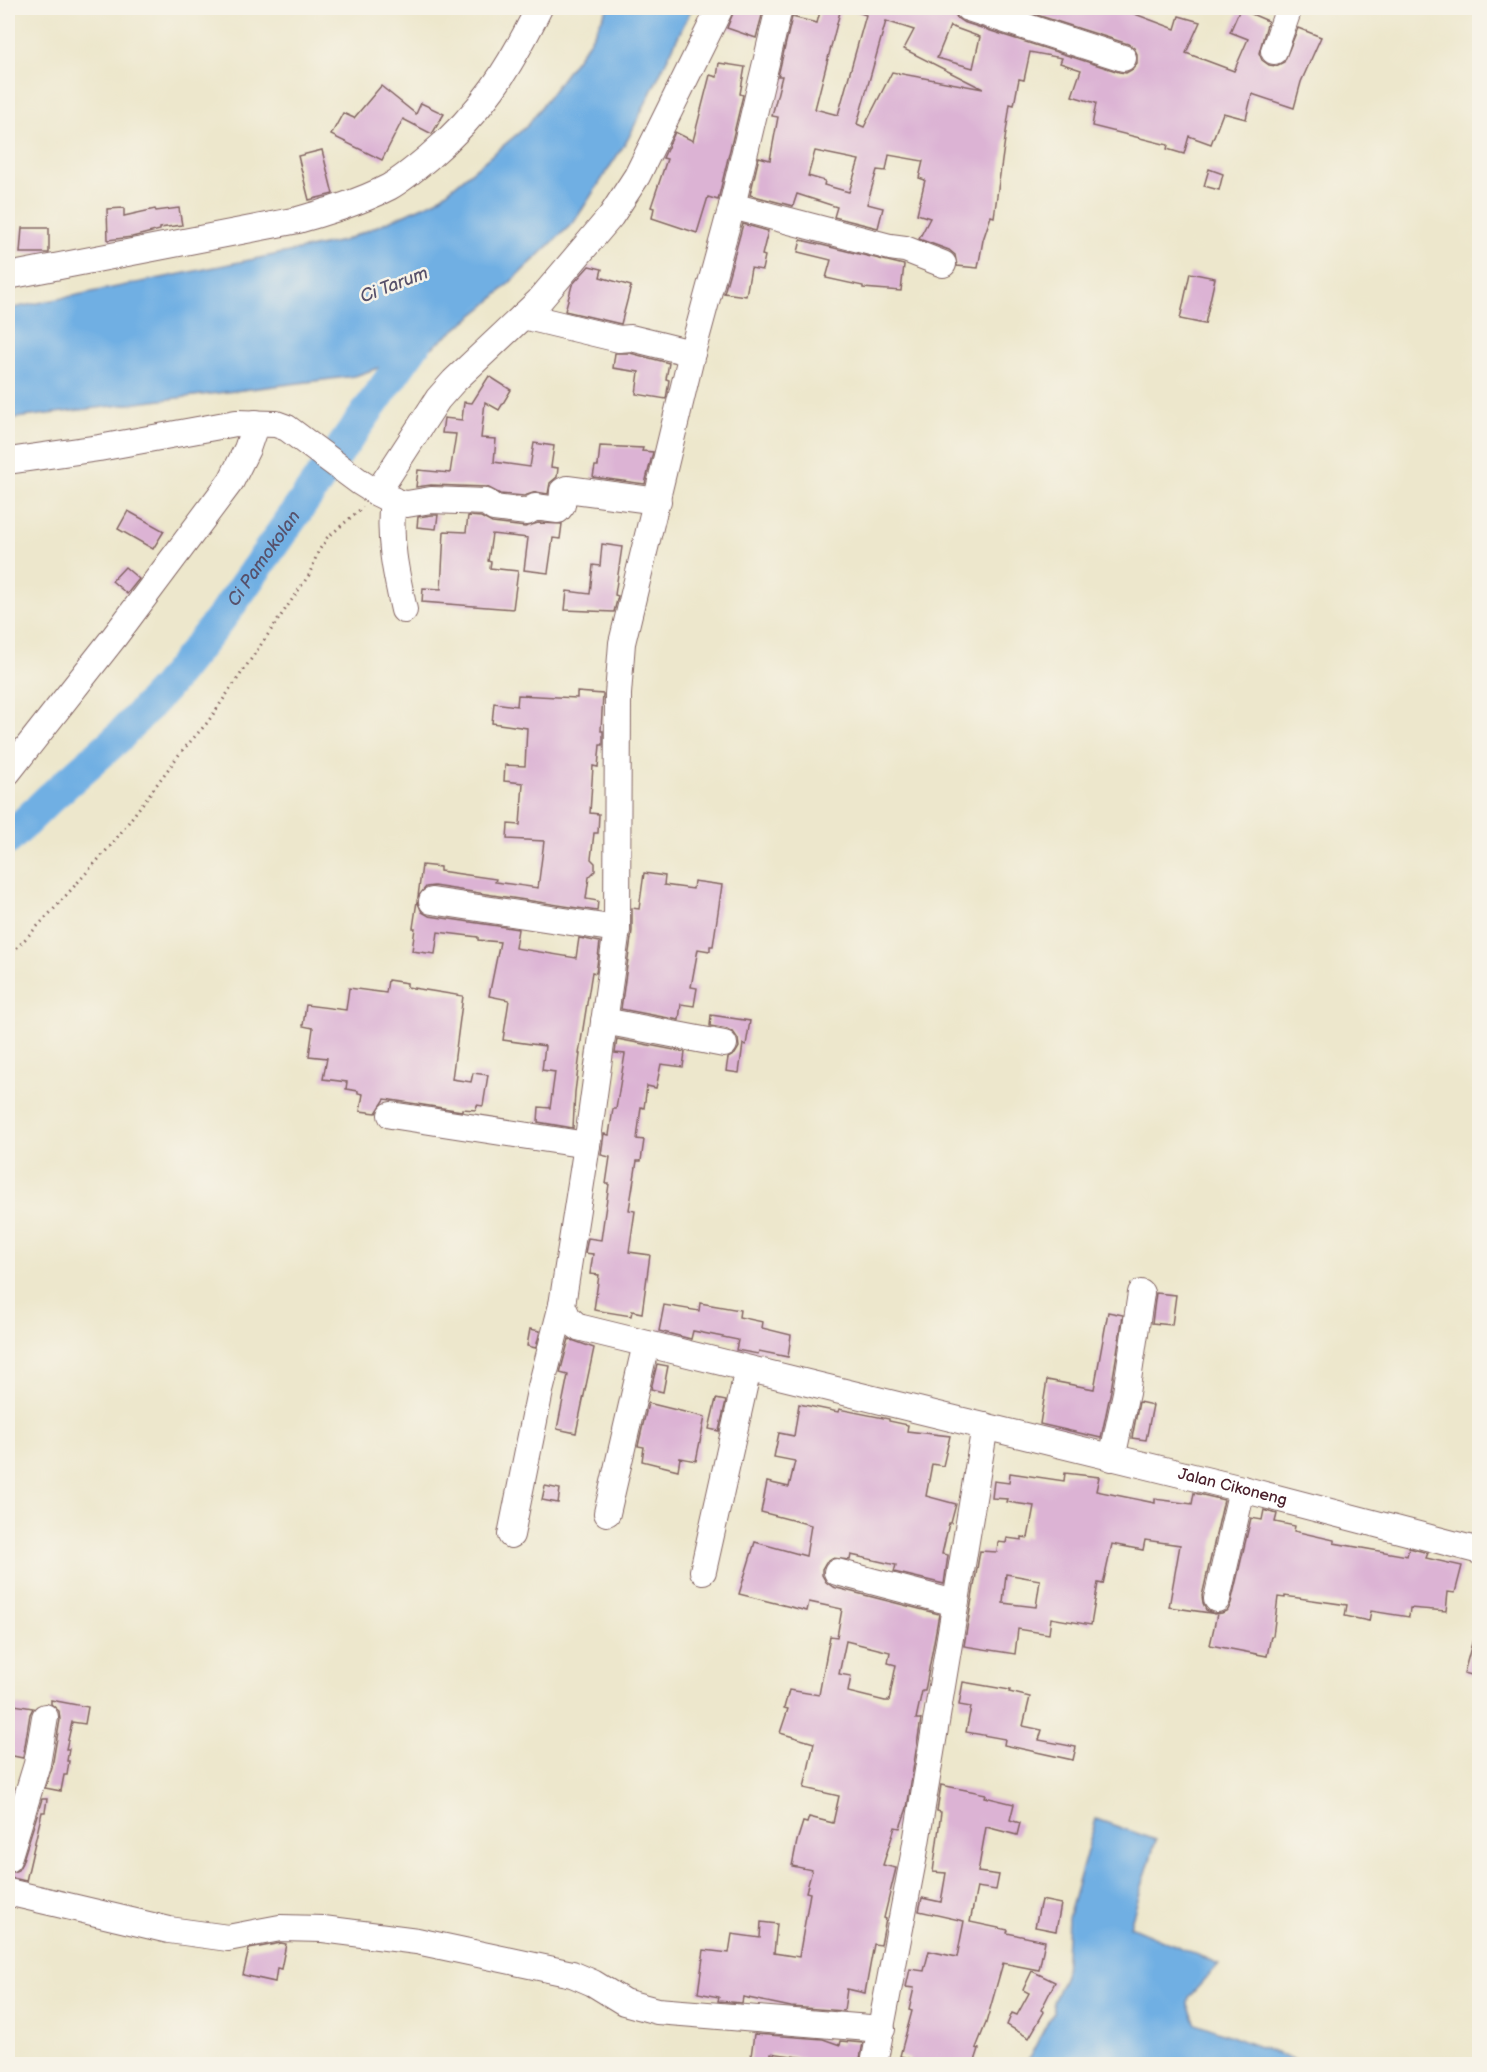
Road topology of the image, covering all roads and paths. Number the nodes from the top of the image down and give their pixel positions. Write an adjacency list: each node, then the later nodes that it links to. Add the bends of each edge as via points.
1 (539, 8): 10 (street, via 514,58 478,110 441,147 390,186 298,220)
2 (720, 8): 11 (street, via 637,176 567,271)
3 (779, 8): 8 (street)
4 (968, 8): 7 (street)
5 (1289, 8): 6 (street)
6 (1274, 51)
7 (1123, 58)
8 (732, 206): 9 (street, via 905,249); 12 (street)
9 (943, 264)
10 (8, 276)
11 (523, 316): 12 (street); 15 (street, via 438,399)
12 (692, 353): 16 (street)
13 (256, 423): 14 (street); 15 (street, via 276,423 287,428); 18 (street, via 231,480)
14 (8, 460)
15 (385, 496): 16 (street, via 407,504 431,500 486,502 494,508 527,512 535,507 558,510 567,489); 17 (street); 21 (path, via 327,538 309,575 207,723 113,843)
16 (658, 501): 20 (street, via 622,643)
17 (404, 610)
18 (8, 772)
19 (432, 901): 20 (street)
20 (617, 929): 22 (street)
21 (8, 957)
22 (604, 1021): 23 (street); 25 (street)
23 (724, 1044)
24 (391, 1115): 25 (street)
25 (587, 1145): 27 (street)
26 (1141, 1293): 31 (street)
27 (562, 1305): 28 (street, Jalan Cikoneng, via 578,1327); 34 (street)
28 (646, 1344): 29 (street, Jalan Cikoneng); 33 (street)
29 (748, 1369): 30 (street, Jalan Cikoneng); 36 (street)
30 (985, 1426): 31 (street, Jalan Cikoneng); 39 (street)
31 (1112, 1458): 32 (street, Jalan Cikoneng)
32 (1242, 1489): 35 (street, Jalan Cikoneng); 38 (street)
33 (608, 1513)
34 (511, 1535)
35 (1479, 1551)
36 (703, 1571)
37 (837, 1572): 39 (street)
38 (1217, 1599)
39 (955, 1603): 43 (street)
40 (45, 1718): 41 (street, via 37,1764)
41 (8, 1858)
42 (8, 1892): 43 (street, via 169,1930 228,1938 272,1929 323,1929 417,1941 572,1974 624,2002 657,2011)
43 (882, 2029): 44 (street)
44 (874, 2064)

